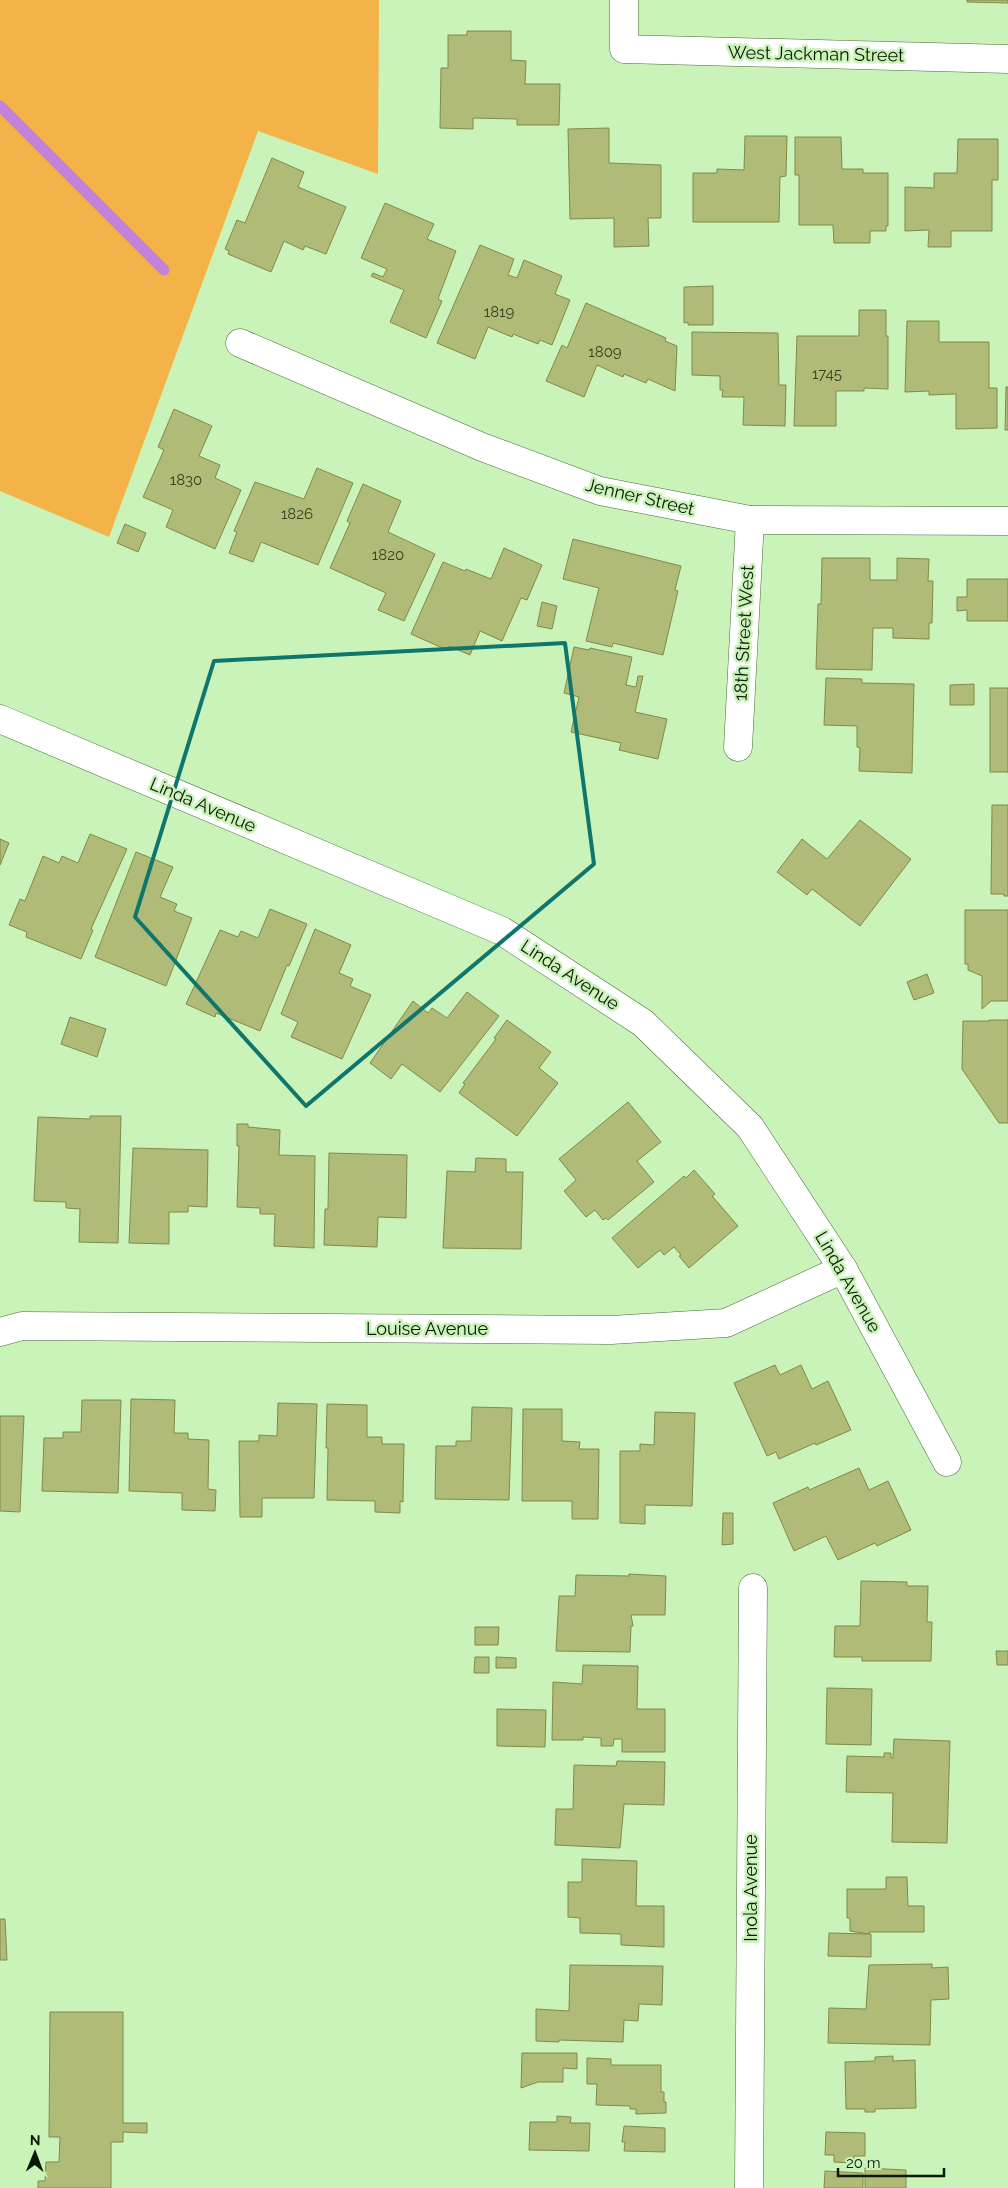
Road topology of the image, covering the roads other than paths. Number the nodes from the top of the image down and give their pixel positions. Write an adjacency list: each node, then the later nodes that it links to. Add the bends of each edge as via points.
1 (624, 0): 2 (street, West Jackman Street, via 624,49)
2 (1008, 59)
3 (240, 343): 4 (street, Jenner Street, via 482,447 600,491)
4 (750, 520): 5 (street, Jenner Street); 7 (street, 18th Street West)
5 (1008, 521)
6 (0, 719): 8 (street, Linda Avenue, via 502,931 643,1023 750,1127)
7 (738, 747)
8 (843, 1269): 9 (street, Louise Avenue, via 726,1323 611,1330 22,1326); 10 (street, Linda Avenue)
9 (0, 1332)
10 (947, 1462)
11 (753, 1588): 12 (street, Inola Avenue)
12 (749, 2188)

